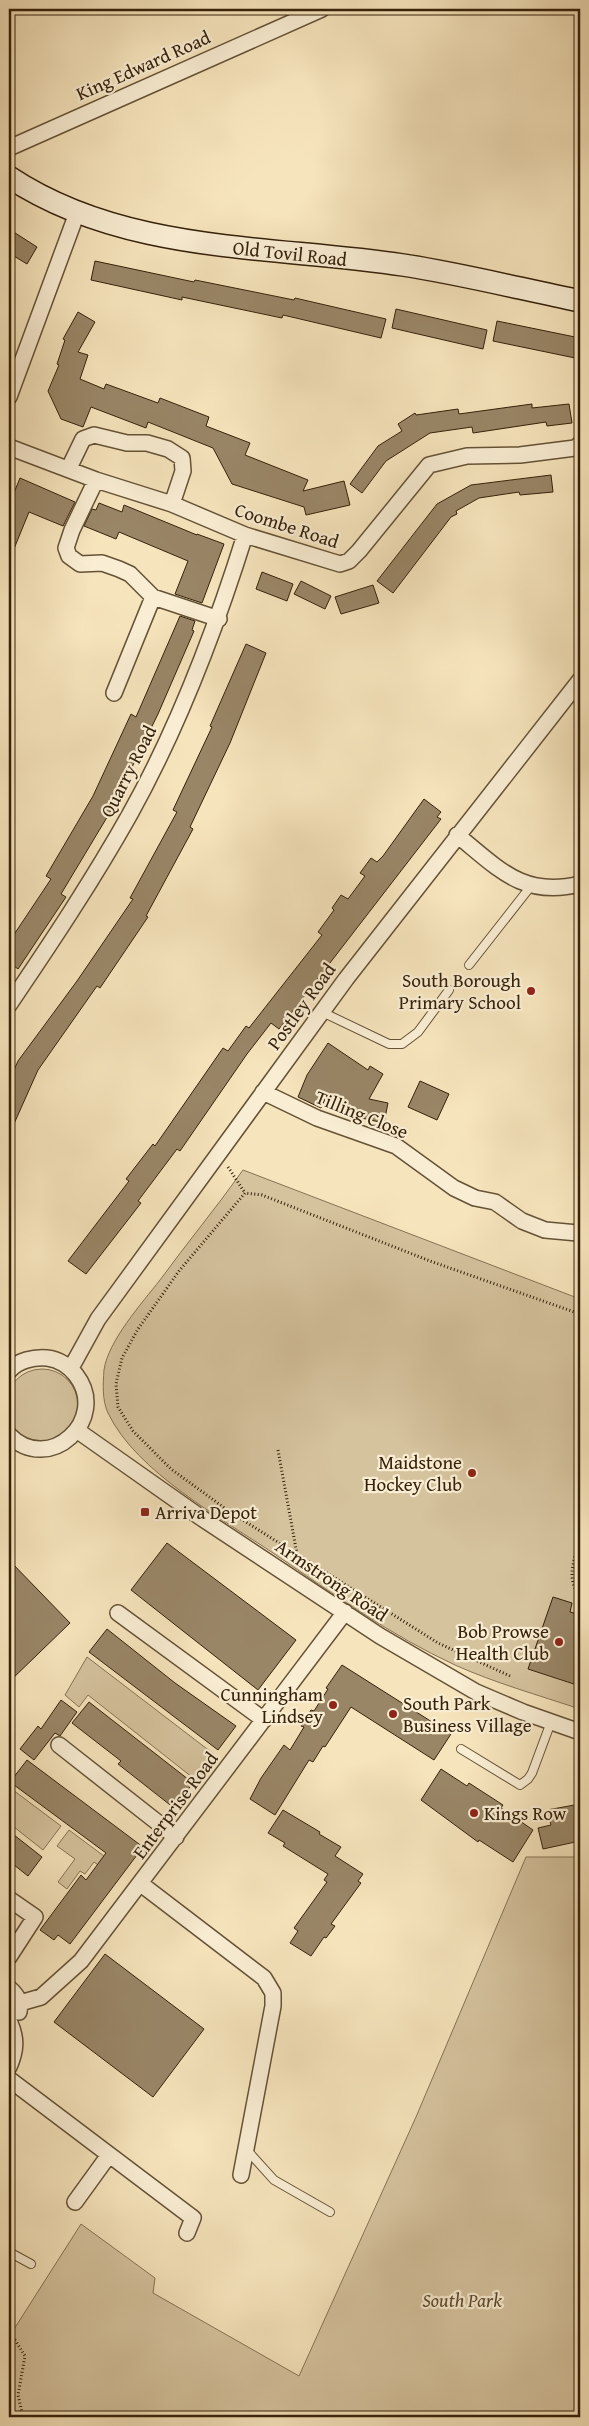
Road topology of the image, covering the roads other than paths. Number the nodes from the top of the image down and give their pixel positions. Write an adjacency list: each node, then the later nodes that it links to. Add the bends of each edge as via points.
1 (322, 9): 2 (street, King Edward Road)
2 (9, 148)
3 (9, 177): 4 (street, Old Tovil Road)
4 (77, 213): 5 (street, Old Tovil Road, via 178,240 403,265); 6 (street)
5 (580, 301)
6 (9, 397)
7 (580, 444): 12 (street, Coombe Road, via 574,448 520,455 467,456 429,465 359,551 349,561 340,564)
8 (9, 447): 9 (street, Coombe Road)
9 (69, 468): 10 (street, Coombe Road); 11 (street, via 82,440 94,434 127,444 147,444 168,450 182,458 183,471)
10 (96, 480): 11 (street, Coombe Road); 13 (street, via 72,530 66,548 69,556 80,564 102,563 130,574)
11 (172, 504): 12 (street, Coombe Road)
12 (245, 535): 14 (street, Quarry Road)
13 (153, 596): 14 (street); 16 (street)
14 (219, 618): 22 (street, Quarry Road, via 178,716 130,813 78,902)
15 (580, 680): 17 (street, Postley Road)
16 (114, 693)
17 (457, 836): 19 (street, via 504,872); 23 (street, Postley Road)
18 (580, 884): 19 (street, via 554,889)
19 (531, 886): 20 (lane)
20 (469, 965)
21 (449, 990): 23 (lane, via 418,1032 402,1044 389,1044)
22 (9, 1006)
23 (322, 1012): 24 (street, Postley Road)
24 (263, 1092): 25 (street, Tilling Close, via 317,1118 396,1146 454,1188 475,1198 495,1202 522,1221 545,1230); 27 (street, Postley Road, via 98,1320)
25 (580, 1234)
26 (10, 1366): 27 (street, via 34,1357 53,1359)
27 (71, 1368): 28 (street, via 82,1383 87,1404)
28 (78, 1431): 29 (street, via 57,1447 36,1449 17,1443); 30 (street, Armstrong Road, via 203,1519)
29 (9, 1435)
30 (345, 1612): 32 (street, Enterprise Road); 33 (street, Armstrong Road, via 476,1692)
31 (118, 1613): 32 (street)
32 (264, 1720): 37 (street, Enterprise Road)
33 (551, 1722): 34 (street, Armstrong Road); 36 (lane, via 532,1773 524,1784 520,1785)
34 (580, 1732)
35 (59, 1745): 37 (street)
36 (461, 1749)
37 (176, 1838): 38 (street, Enterprise Road)
38 (141, 1884): 42 (street, Enterprise Road, via 81,1961 41,1997); 46 (street, via 246,1963 264,1978 273,1993)
39 (9, 1899): 40 (street, via 35,1918)
40 (9, 1957)
41 (9, 1988): 42 (street)
42 (20, 2003): 43 (street, via 20,2011)
43 (9, 2023): 44 (street, via 15,2034 15,2053)
44 (9, 2067)
45 (9, 2079): 47 (street)
46 (246, 2149): 48 (street); 50 (lane, via 274,2180)
47 (110, 2155): 49 (street); 51 (street, via 193,2218)
48 (241, 2175)
49 (75, 2202)
50 (330, 2212)
51 (187, 2233)
52 (9, 2252): 53 (lane)
53 (30, 2264)

